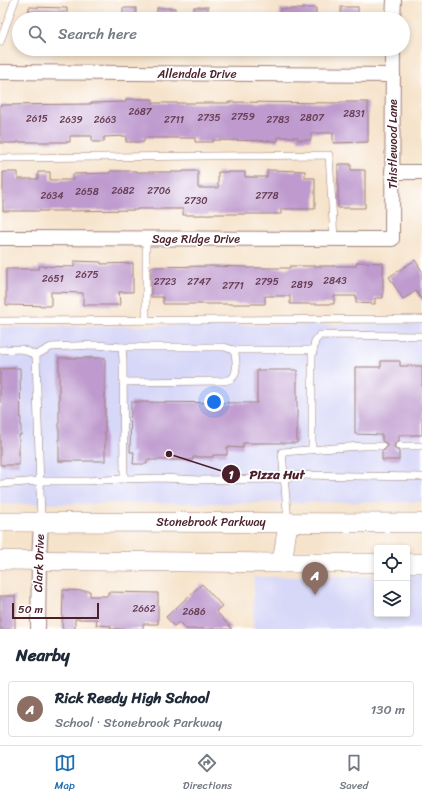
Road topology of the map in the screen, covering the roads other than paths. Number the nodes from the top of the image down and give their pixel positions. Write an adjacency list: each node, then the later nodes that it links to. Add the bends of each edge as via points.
1 (15, 0): 4 (lane)
2 (394, 0): 3 (street)
3 (394, 12)
4 (0, 42)
5 (393, 56): 7 (street, Thistlewood Lane)
6 (0, 72): 7 (street, Allendale Drive)
7 (393, 75): 9 (street, Thistlewood Lane)
8 (0, 158): 13 (lane, via 329,155)
9 (392, 172): 10 (street); 14 (street, Thistlewood Lane)
10 (422, 172)
11 (0, 238): 12 (street, Sage Ridge Drive)
12 (146, 239): 13 (street, Sage Ridge Drive); 17 (lane)
13 (334, 239): 14 (street, Sage Ridge Drive)
14 (392, 239)
15 (422, 319): 17 (lane)
16 (0, 320): 17 (lane)
17 (146, 320)
18 (422, 336): 22 (lane, via 320,335)
19 (122, 347): 21 (lane); 23 (lane, via 51,347); 24 (lane)
20 (0, 350): 23 (lane, via 20,349)
21 (234, 350): 22 (lane); 24 (lane, via 236,373 231,379)
22 (313, 350): 28 (lane)
23 (36, 355): 32 (lane)
24 (123, 382): 30 (lane)
25 (382, 446): 28 (lane)
26 (399, 446): 27 (lane)
27 (422, 446)
28 (312, 450): 31 (lane, via 282,452)
29 (422, 477): 31 (lane, via 296,475)
30 (124, 479): 31 (lane); 32 (lane)
31 (285, 479): 36 (lane)
32 (40, 481): 33 (lane); 35 (lane)
33 (0, 484)
34 (0, 522): 35 (main road, Stonebrook Parkway)
35 (41, 522): 36 (main road, Stonebrook Parkway); 39 (street, Clark Drive)
36 (288, 523): 37 (main road, Stonebrook Parkway); 43 (main road)
37 (422, 523)
38 (0, 560): 39 (main road)
39 (39, 560): 43 (main road); 44 (street, Clark Drive)
40 (374, 563): 43 (main road)
41 (410, 563): 42 (main road)
42 (422, 563)
43 (282, 564)
44 (38, 629)

